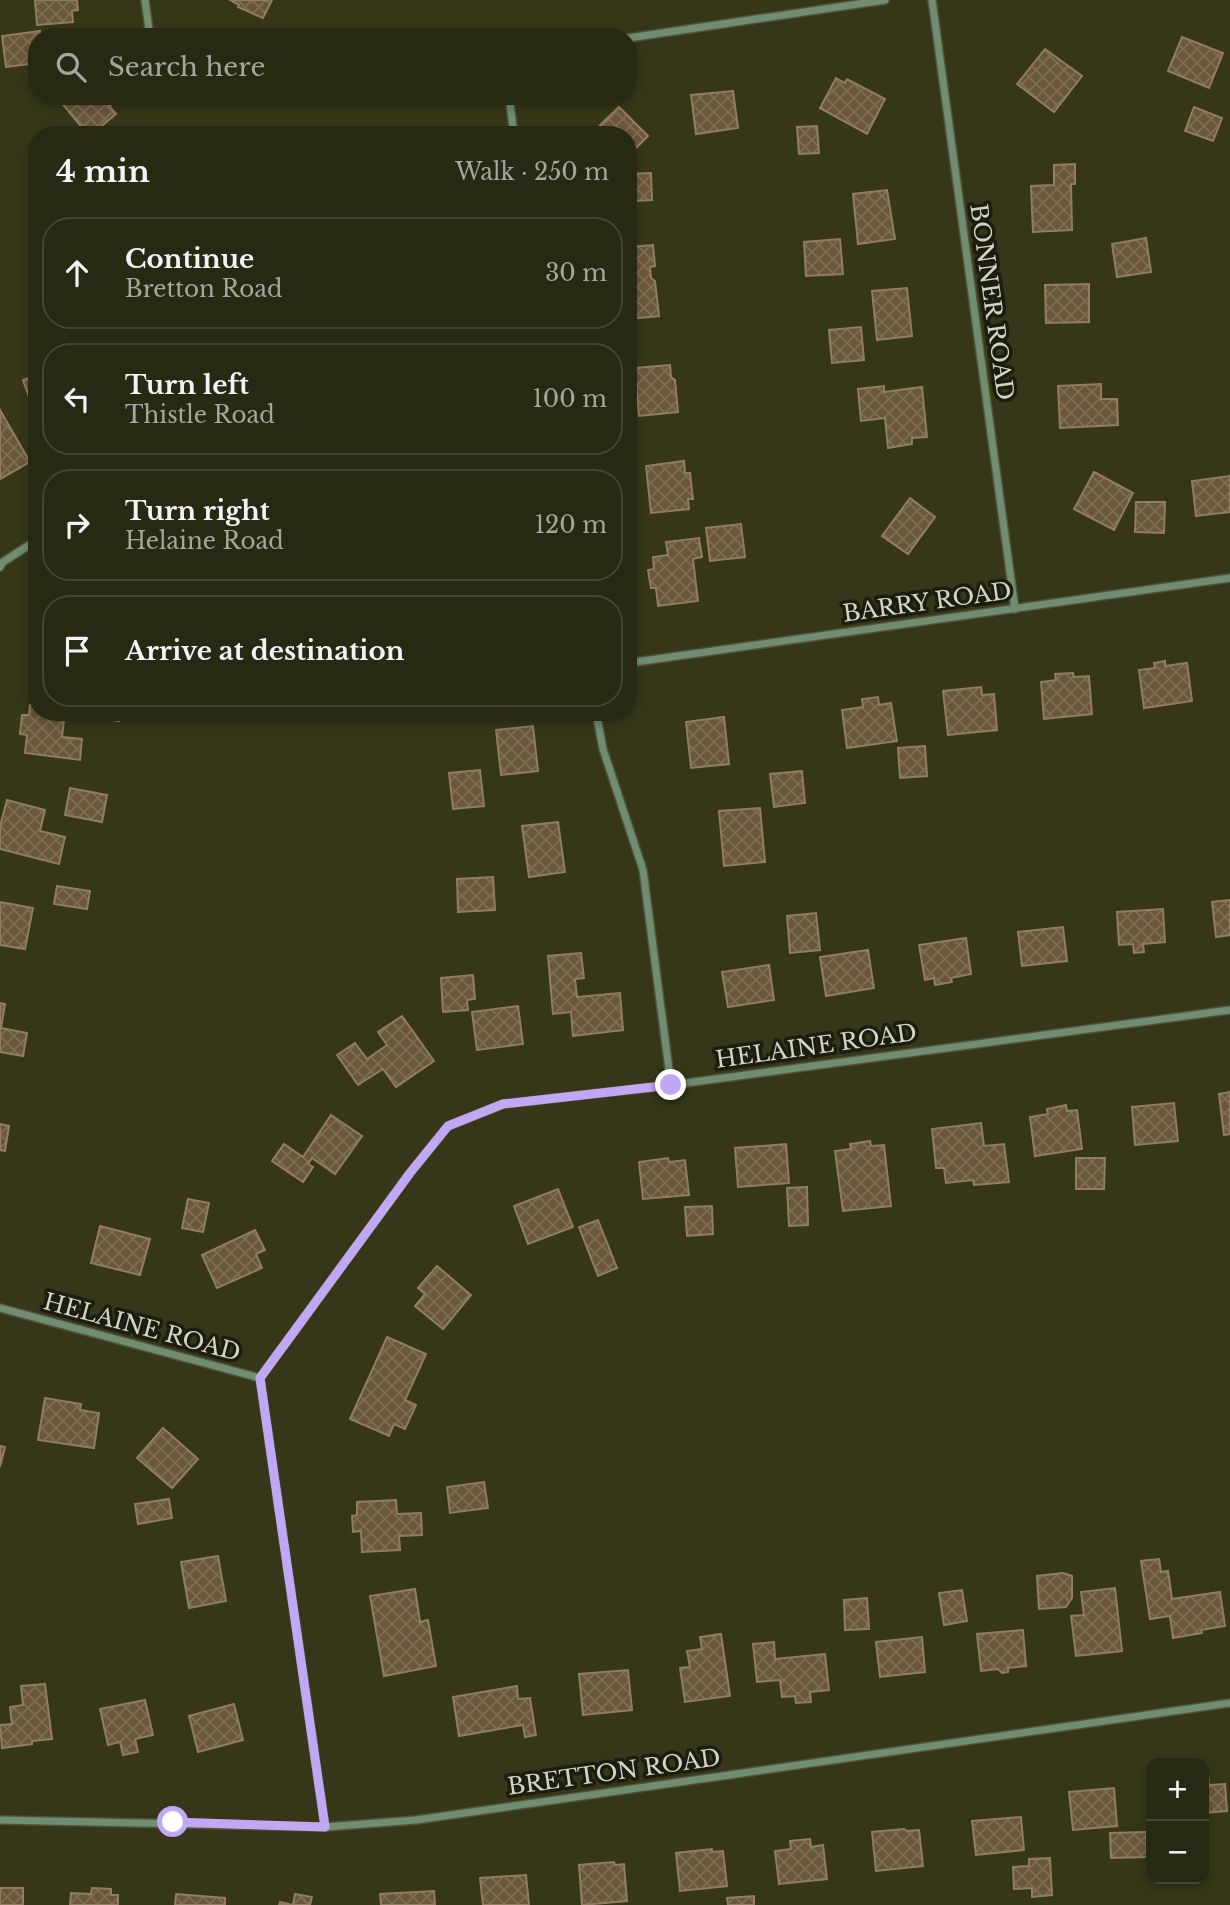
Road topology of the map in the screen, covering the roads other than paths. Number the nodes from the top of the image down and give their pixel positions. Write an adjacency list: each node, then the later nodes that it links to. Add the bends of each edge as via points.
1 (145, 0): 4 (street)
2 (884, 0): 5 (street)
3 (932, 0): 11 (street, BONNER ROAD)
4 (149, 28)
5 (637, 37)
6 (510, 105): 7 (street)
7 (513, 126)
8 (28, 546): 9 (street)
9 (0, 567)
10 (1230, 578): 11 (street, BARRY ROAD)
11 (1015, 609): 12 (street, BARRY ROAD)
12 (637, 662)
13 (598, 721): 15 (street, via 643,870)
14 (1230, 1010): 15 (street, HELAINE ROAD)
15 (671, 1085): 17 (street, HELAINE ROAD, via 503,1104 448,1126)
16 (0, 1308): 17 (street, HELAINE ROAD)
17 (260, 1378): 20 (street)
18 (1230, 1703): 20 (street, BRETTON ROAD, via 416,1820)
19 (0, 1820): 20 (street, BRETTON ROAD)
20 (325, 1827)

